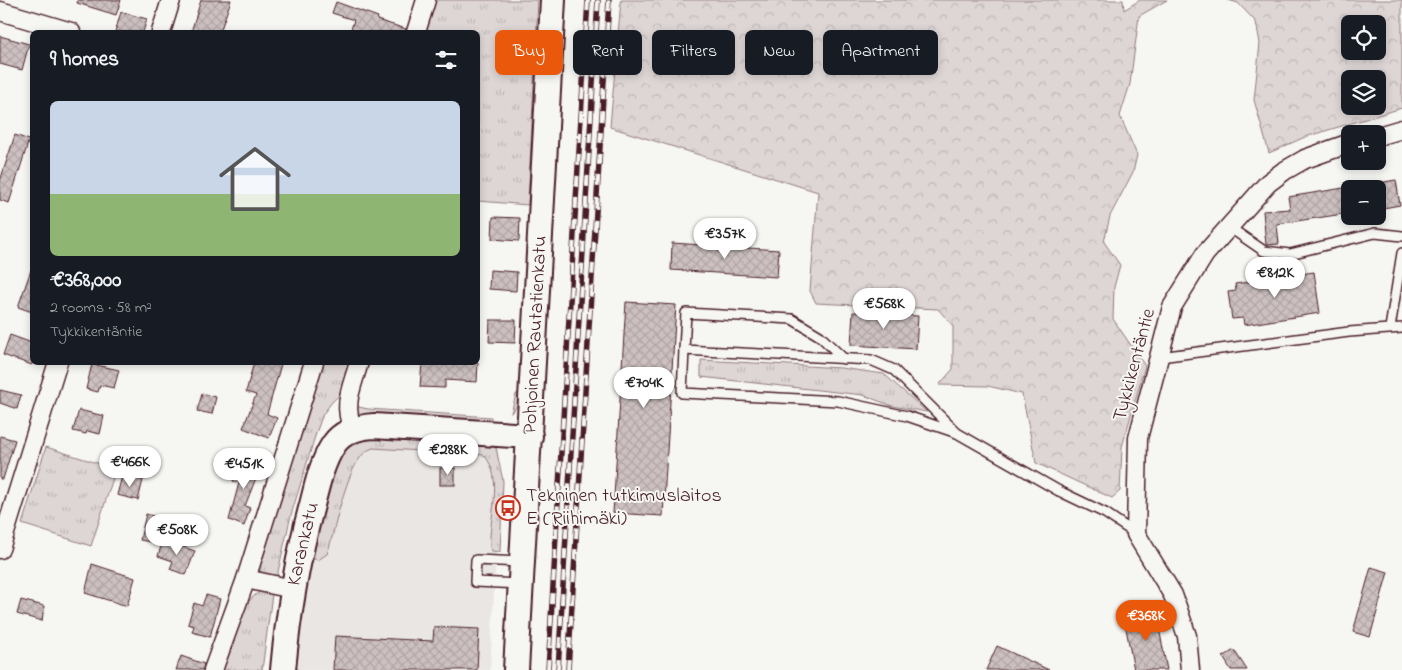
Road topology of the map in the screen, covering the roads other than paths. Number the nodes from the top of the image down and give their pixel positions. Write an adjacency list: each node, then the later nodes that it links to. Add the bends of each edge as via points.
1 (171, 0): 6 (street)
2 (426, 0): 7 (street)
3 (553, 0): 24 (street, Pohjoinen Rautatienkatu)
4 (0, 11): 5 (street)
5 (63, 30)
6 (162, 30)
7 (417, 30)
8 (1402, 129): 9 (street)
9 (1386, 134)
10 (1341, 147): 11 (street, Tykkikentäntie, via 1284,170 1268,183)
11 (1229, 228): 12 (lane, via 1264,251 1290,254 1375,232); 17 (street, Tykkikentäntie, via 1200,261 1172,307)
12 (1402, 236)
13 (1402, 253): 14 (lane)
14 (1390, 328): 15 (lane); 17 (lane)
15 (1402, 328)
16 (684, 350): 18 (lane); 18 (lane, via 686,313 792,319 820,336); 23 (lane, via 682,393 838,401 907,416)
17 (1160, 357): 25 (street, Tykkikentäntie, via 1138,438)
18 (844, 359): 23 (lane, via 870,360 894,370)
19 (57, 365): 26 (street)
20 (313, 365): 28 (street)
21 (359, 365): 22 (street, via 347,401)
22 (353, 430): 24 (street, via 374,426); 29 (street, Karankatu, via 335,444 325,462)
23 (957, 433): 25 (lane, via 1059,491 1105,513)
24 (530, 436): 27 (street, Pohjoinen Rautatienkatu)
25 (1136, 534): 33 (street, via 1173,594 1186,636)
26 (0, 549)
27 (522, 573): 27 (lane, via 476,560 475,582); 32 (street, Pohjoinen Rautatienkatu)
28 (246, 579): 29 (street); 30 (street)
29 (293, 589): 31 (street, Karankatu)
30 (214, 670)
31 (283, 670)
32 (516, 670)
33 (1190, 670)

